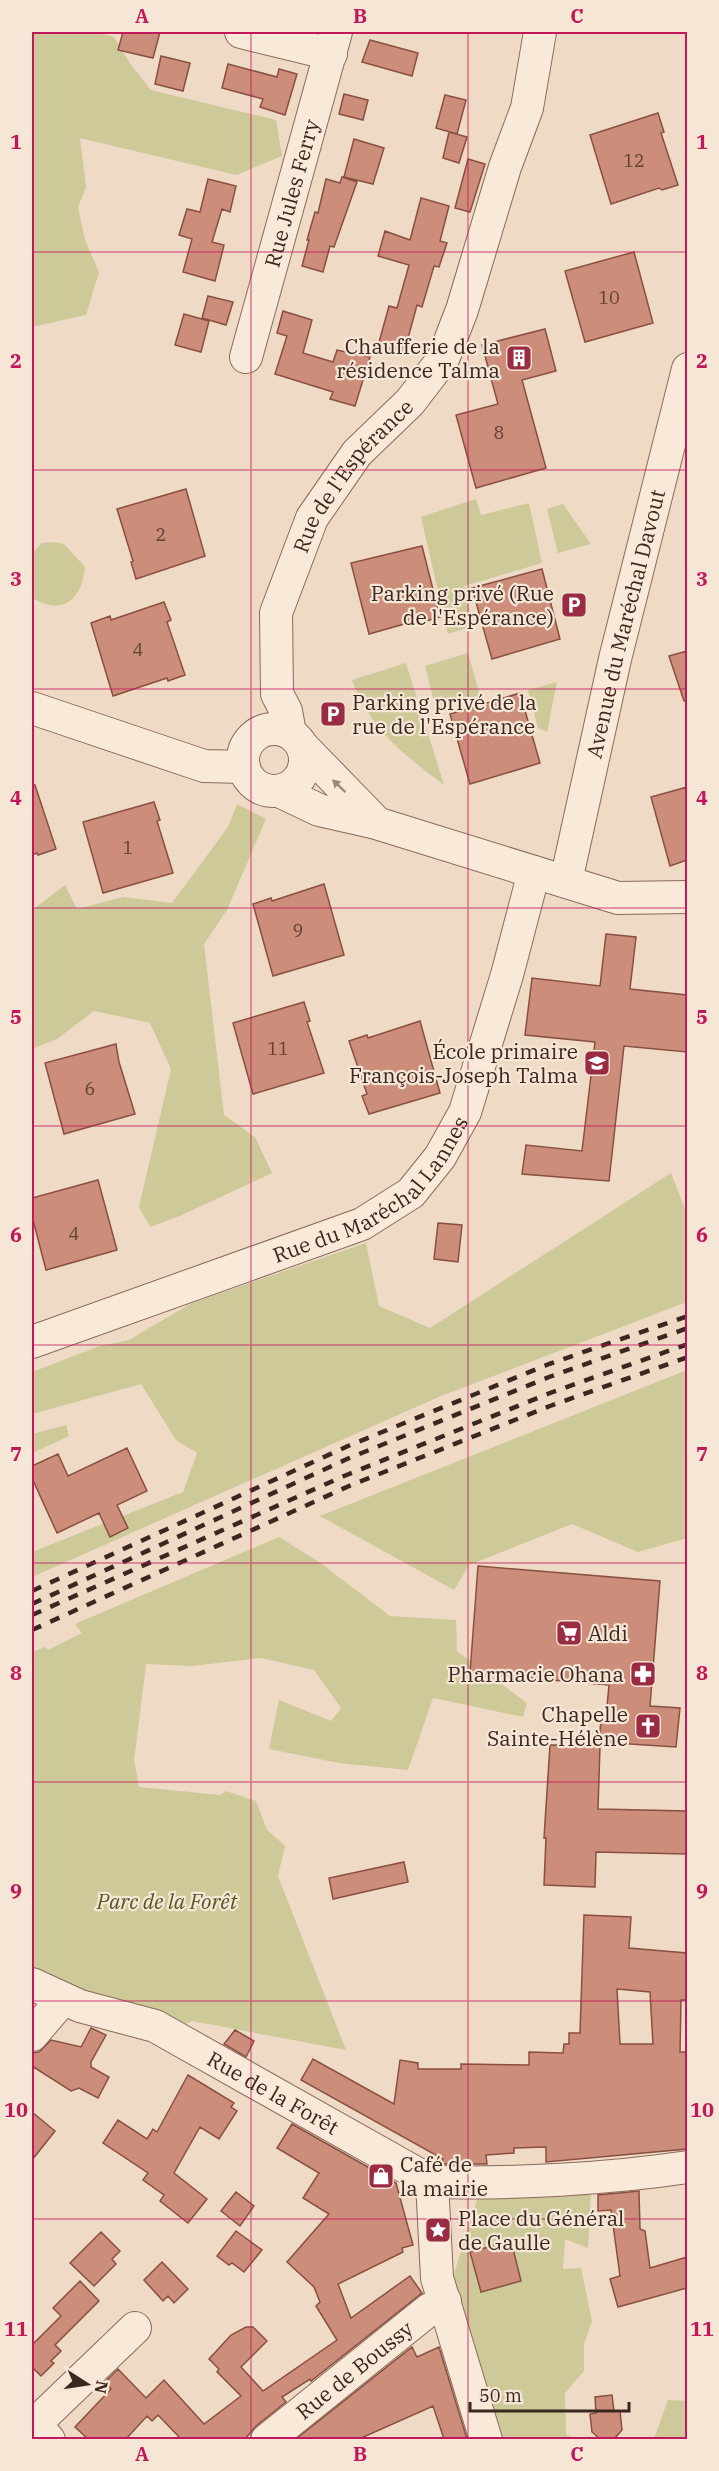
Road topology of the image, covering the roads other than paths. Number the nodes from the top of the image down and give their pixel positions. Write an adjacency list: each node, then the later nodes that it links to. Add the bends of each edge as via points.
1 (241, 32): 3 (street)
2 (540, 32): 7 (street, Rue de l'Espérance, via 527,108 443,359 410,402 357,453 312,518 276,613 278,694)
3 (334, 43): 4 (street, Rue Jules Ferry)
4 (246, 357)
5 (687, 369): 12 (street, Avenue du Maréchal Davout, via 615,659)
6 (32, 708): 8 (street, via 204,766)
7 (285, 737): 8 (street, via 246,747); 9 (street, via 305,767 302,776); 10 (street, one-way to 7)
8 (244, 767): 9 (street, via 260,789)
9 (279, 792): 10 (street, via 319,810)
10 (376, 823): 11 (street)
11 (534, 872): 12 (street); 14 (street, Rue du Maréchal Lannes, via 465,1112 440,1157 411,1193 362,1224)
12 (566, 881): 13 (street, via 618,898)
13 (687, 897)
14 (32, 1342)
15 (32, 1984): 16 (street, Rue de la Forêt)
16 (62, 2000): 17 (street); 19 (street, Rue de la Forêt, via 155,2026)
17 (32, 2035)
18 (687, 2167): 19 (street, via 478,2183)
19 (432, 2182): 20 (street, via 436,2264)
20 (445, 2301): 23 (street, Rue de Boussy); 24 (street)
21 (135, 2328): 22 (street, via 35,2424)
22 (49, 2439)
23 (267, 2439)
24 (486, 2439)

